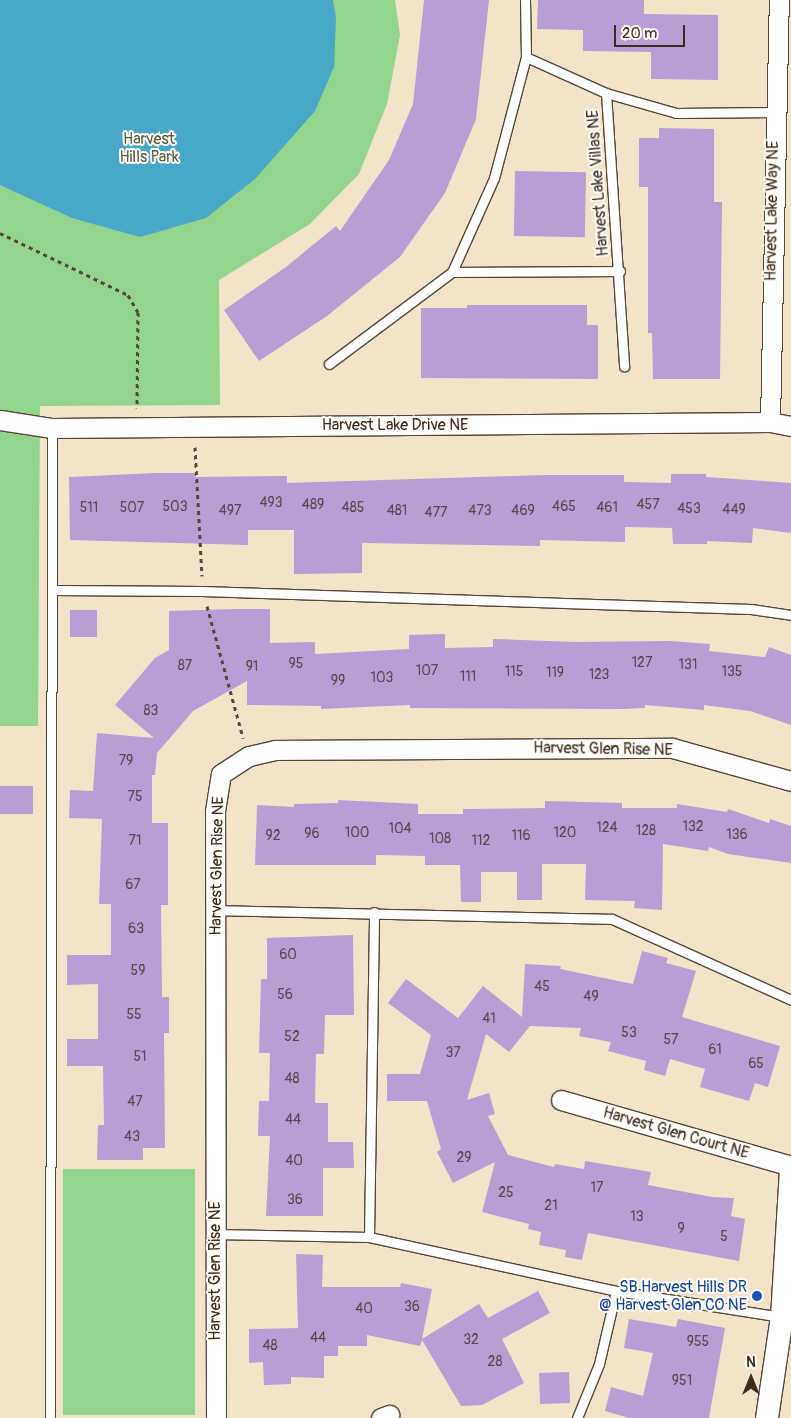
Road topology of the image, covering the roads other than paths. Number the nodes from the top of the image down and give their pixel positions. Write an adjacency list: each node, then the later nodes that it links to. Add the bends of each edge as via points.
1 (525, 0): 3 (lane)
2 (779, 0): 5 (street, Harvest Lake Way NE)
3 (526, 57): 4 (lane, Harvest Lake Villas NE); 7 (lane, via 494,178)
4 (606, 93): 5 (lane, Harvest Lake Villas NE, via 676,113); 6 (lane, Harvest Lake Villas NE)
5 (774, 112): 11 (street, Harvest Lake Way NE)
6 (620, 271): 7 (lane, Harvest Lake Villas NE); 9 (lane, Harvest Lake Villas NE)
7 (452, 272): 8 (lane)
8 (329, 364)
9 (624, 366)
10 (0, 420): 13 (street, Harvest Lake Drive NE)
11 (770, 422): 12 (street, Harvest Lake Drive NE); 13 (street, Harvest Lake Drive NE)
12 (791, 426)
13 (52, 428): 14 (lane)
14 (52, 590): 15 (lane, via 202,591 751,609); 26 (lane)
15 (791, 615)
16 (791, 780): 17 (street, Harvest Glen Rise NE, via 672,748 275,750 249,756 221,774 215,811)
17 (215, 910): 18 (lane); 22 (street, Harvest Glen Rise NE)
18 (374, 912): 19 (lane, via 612,919); 23 (lane)
19 (791, 1000)
20 (561, 1100): 21 (street, Harvest Glen Court NE)
21 (791, 1167): 25 (street)
22 (214, 1234): 23 (lane); 27 (street, Harvest Glen Rise NE)
23 (369, 1237): 24 (lane)
24 (616, 1291): 25 (lane); 28 (lane, via 599,1364)
25 (782, 1317): 29 (street)
26 (50, 1418)
27 (216, 1418)
28 (577, 1418)
29 (767, 1418)

